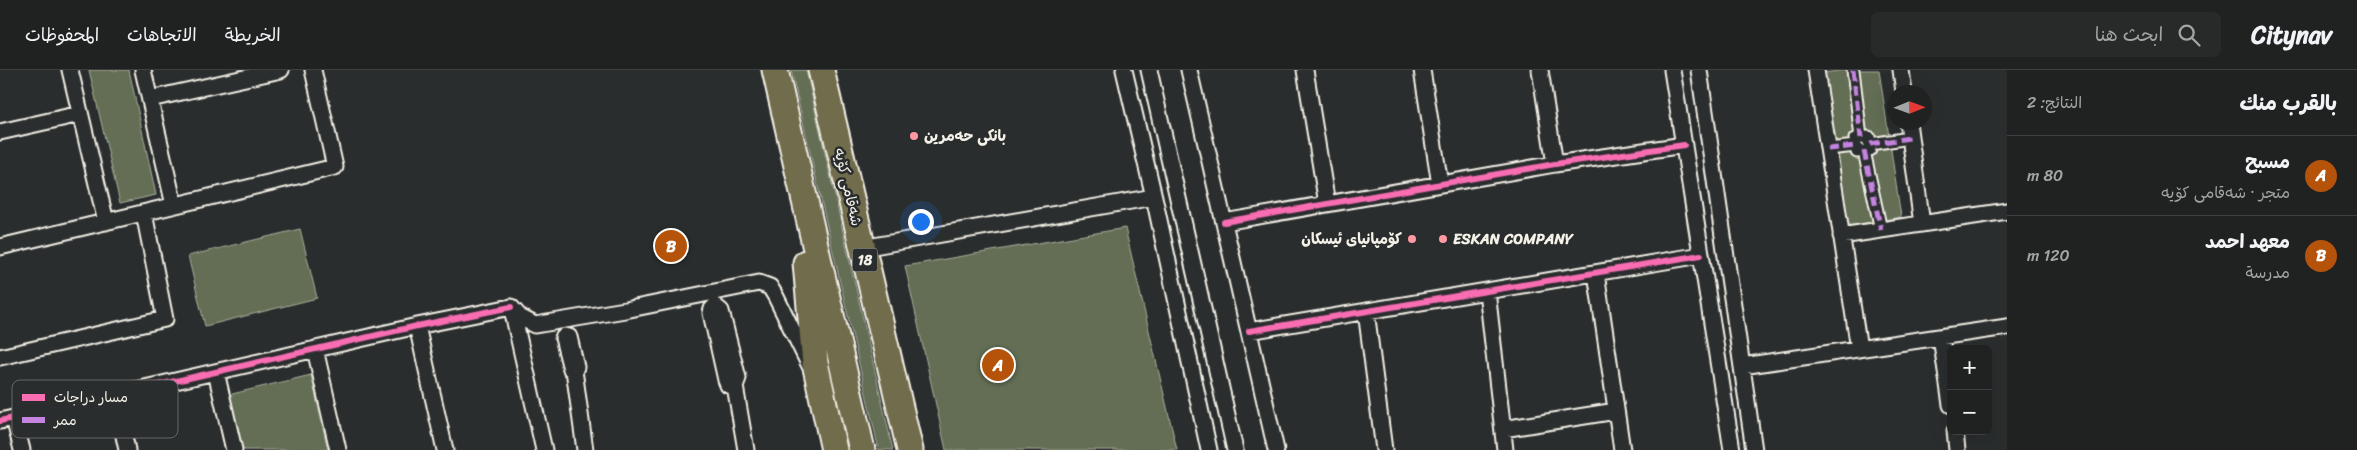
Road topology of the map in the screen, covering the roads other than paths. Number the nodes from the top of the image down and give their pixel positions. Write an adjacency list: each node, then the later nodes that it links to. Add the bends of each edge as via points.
1 (70, 70): 20 (street)
2 (143, 70): 19 (street)
3 (281, 70): 19 (street)
4 (314, 70): 31 (street, via 335,167)
5 (775, 70): 27 (highway)
6 (821, 70): 40 (highway, شەقامی کۆیە / 18)
7 (1124, 70): 29 (street)
8 (1150, 70): 75 (street)
9 (1189, 70): 35 (street)
10 (1305, 70): 30 (street)
11 (1422, 70): 28 (street)
12 (1540, 70): 26 (street)
13 (1672, 70): 23 (street)
14 (1701, 70): 53 (street)
15 (1816, 70): 25 (street)
16 (1853, 70): 24 (street)
17 (1901, 70): 18 (street)
18 (1903, 85)
19 (150, 99): 31 (street)
20 (80, 114): 22 (street); 34 (street)
21 (1909, 130): 24 (street); 36 (street)
22 (0, 132)
23 (1684, 145): 26 (street); 41 (street)
24 (1863, 145): 25 (street); 37 (street)
25 (1828, 149): 38 (street)
26 (1555, 164): 28 (street)
27 (800, 178): 57 (highway); 72 (highway)
28 (1440, 184): 30 (street)
29 (1154, 197): 40 (street); 74 (street)
30 (1327, 204): 35 (street)
31 (174, 205): 33 (street)
32 (2007, 211): 36 (street)
33 (144, 213): 34 (street); 52 (street, via 165,319)
34 (106, 222): 39 (street)
35 (1224, 222): 48 (street)
36 (1922, 224): 37 (street)
37 (1881, 230): 38 (street)
38 (1841, 236): 50 (street)
39 (0, 247)
40 (862, 248): 73 (highway, شەقامی کۆیە / 18)
41 (1701, 256): 42 (street); 80 (street)
42 (1596, 273): 43 (street); 60 (street)
43 (1487, 291): 45 (street); 61 (street)
44 (511, 307): 46 (street); 57 (street, via 520,317 535,325 759,283 770,287); 68 (street)
45 (1366, 311): 48 (street); 77 (street)
46 (417, 326): 51 (street); 67 (street)
47 (2007, 327): 49 (street)
48 (1249, 331): 76 (street)
49 (1941, 337): 50 (street); 59 (street)
50 (1859, 349): 53 (street)
51 (315, 350): 55 (street); 66 (street)
52 (0, 357)
53 (1742, 366): 81 (street)
54 (574, 370): 69 (street)
55 (216, 372): 56 (street); 65 (street)
56 (178, 381)
57 (819, 383): 71 (highway)
58 (735, 386): 70 (street)
59 (1949, 390)
60 (1616, 411): 61 (street); 79 (street)
61 (1503, 429): 78 (street)
62 (1955, 435): 83 (street)
63 (16, 438): 64 (street)
64 (22, 450)
65 (234, 450)
66 (338, 450)
67 (445, 450)
68 (544, 450)
69 (585, 450)
70 (746, 450)
71 (834, 450)
72 (862, 450)
73 (910, 450)
74 (1209, 450)
75 (1235, 450)
76 (1276, 450)
77 (1384, 450)
78 (1505, 450)
79 (1622, 450)
80 (1732, 450)
81 (1754, 450)
82 (1953, 450): 83 (street)
83 (1957, 450)

